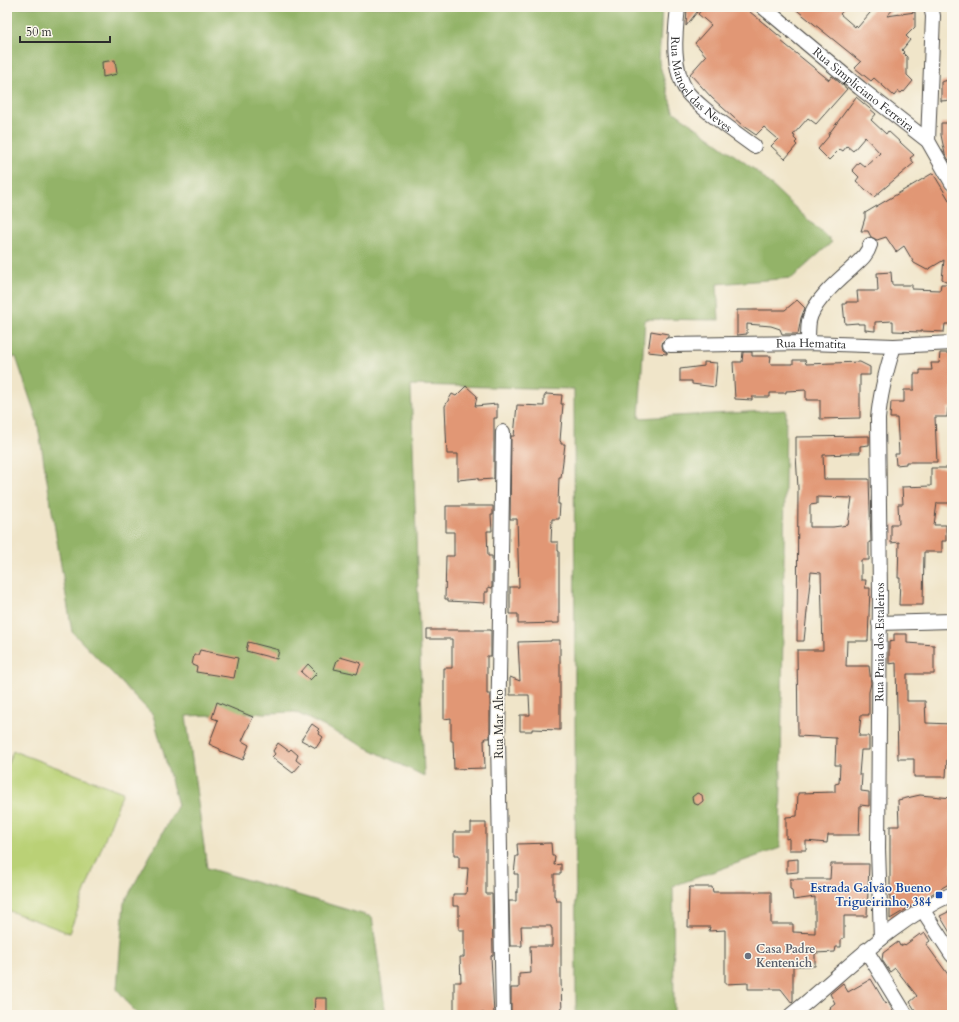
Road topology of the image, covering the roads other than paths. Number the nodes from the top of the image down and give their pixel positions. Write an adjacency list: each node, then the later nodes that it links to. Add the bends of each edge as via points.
1 (678, 7): 5 (street, Rua Manoel das Neves, via 676,55 687,91)
2 (763, 7): 4 (street, Rua Simpliciano Ferreira)
3 (931, 7): 4 (street, via 933,16)
4 (928, 141): 6 (street, Rua Simpliciano Ferreira)
5 (754, 146)
6 (952, 183)
7 (870, 245): 8 (street, via 863,258 818,303 809,321)
8 (808, 343): 10 (street, Rua Hematita); 11 (street, Rua Hematita)
9 (952, 343): 11 (street, Rua Hematita)
10 (670, 346)
11 (894, 346): 14 (street, Rua Praia dos Estaleiros, via 879,400)
12 (503, 432): 20 (street, Rua Mar Alto, via 498,740)
13 (952, 622): 14 (street)
14 (879, 623): 17 (street, Rua Praia dos Estaleiros, via 878,849)
15 (952, 894): 16 (street)
16 (922, 909): 17 (street); 19 (street)
17 (881, 939): 18 (street)
18 (866, 950): 21 (street); 22 (street)
19 (952, 955)
20 (503, 1015)
21 (791, 1015)
22 (906, 1015)

